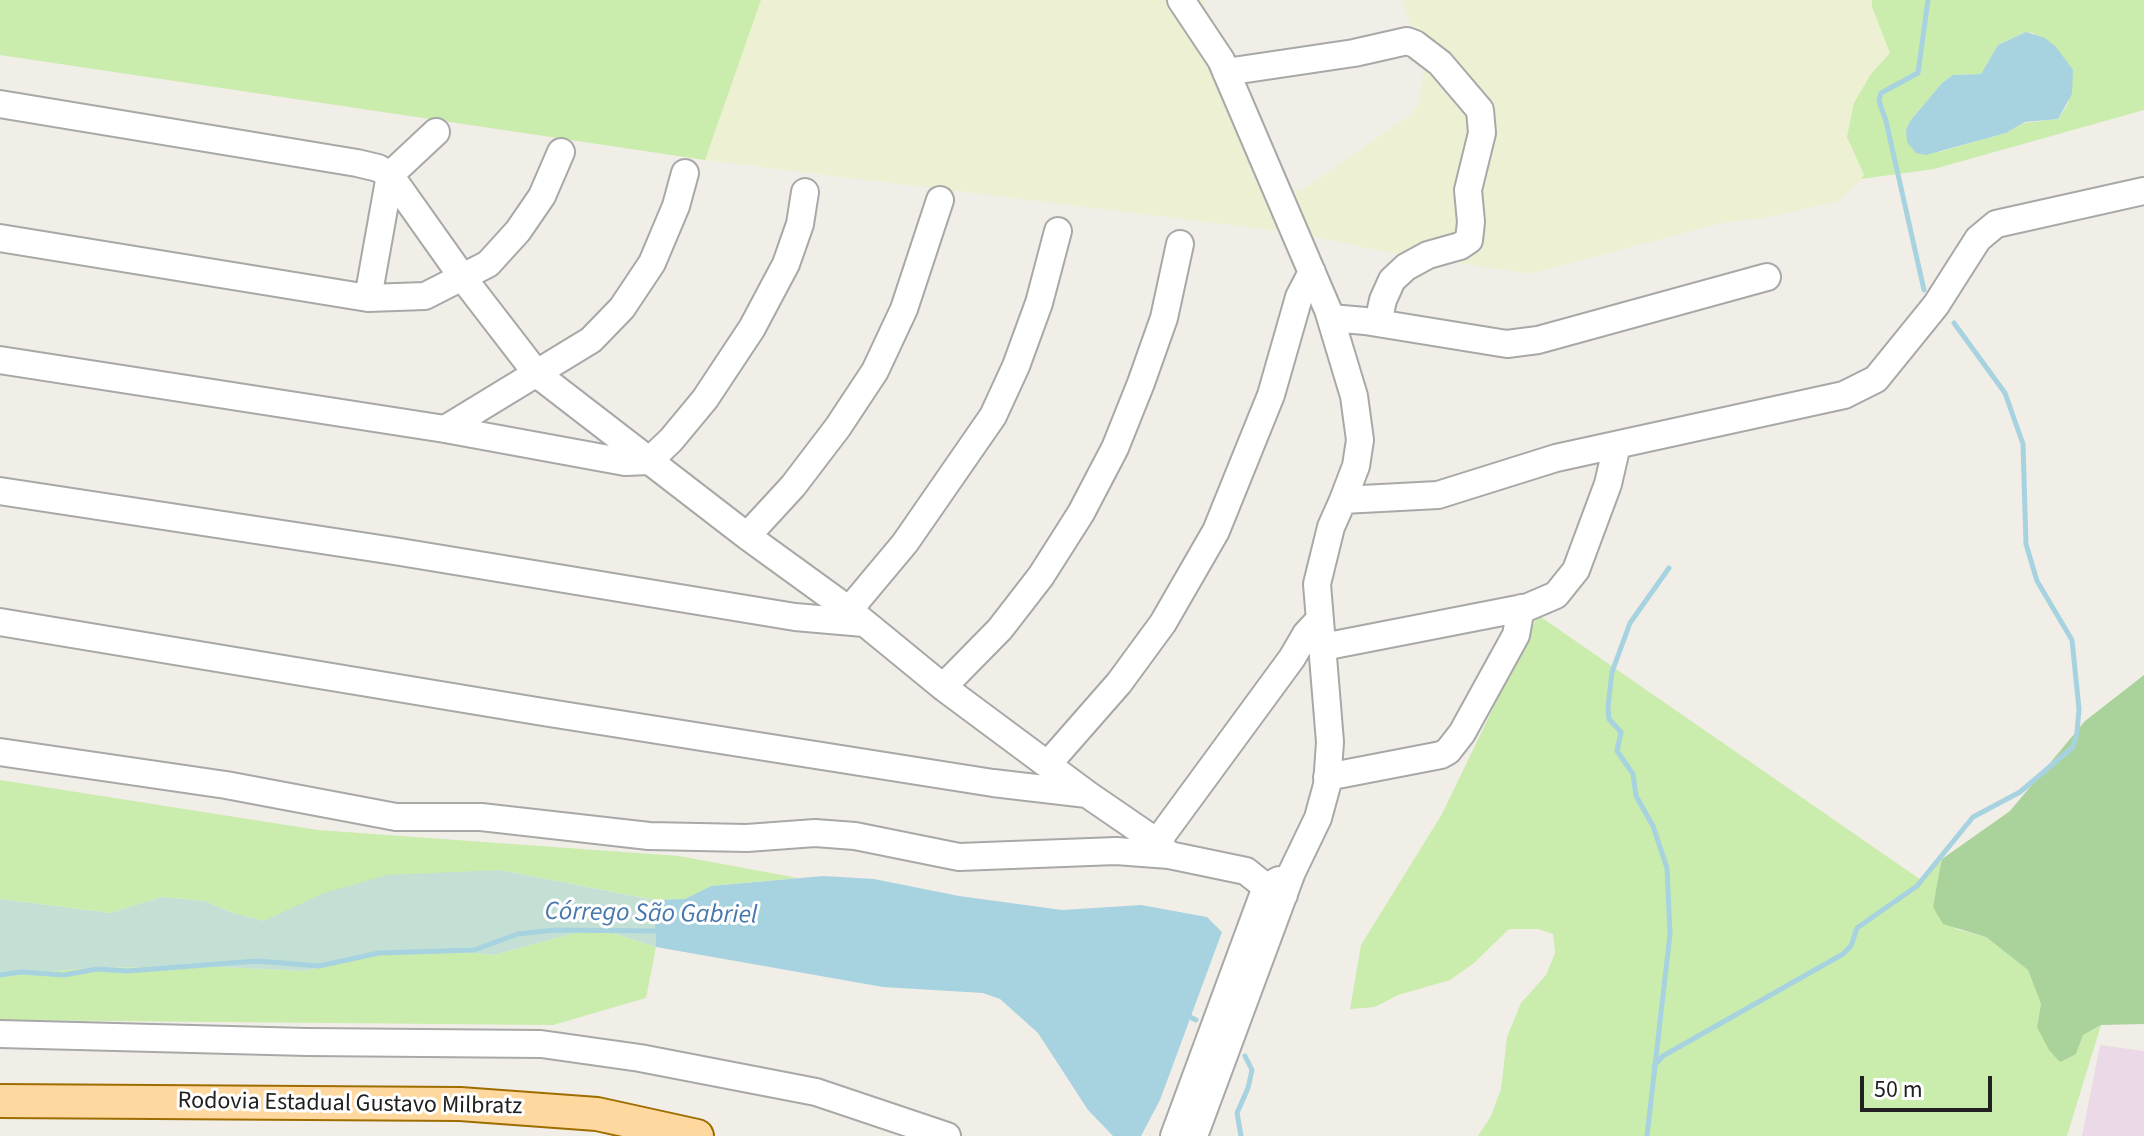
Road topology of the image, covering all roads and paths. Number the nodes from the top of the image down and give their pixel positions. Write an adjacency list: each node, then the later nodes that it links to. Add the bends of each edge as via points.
1 (1181, 0): 2 (street)
2 (1226, 72): 14 (street); 19 (street, via 1407,41 1440,63 1480,110 1482,133 1468,190 1469,240 1406,267 1392,280)
3 (0, 104): 7 (street, via 357,163)
4 (436, 132): 7 (street)
5 (561, 152): 16 (street, via 542,196 518,231 488,264)
6 (685, 173): 21 (street, via 652,263 622,308 591,340)
7 (390, 175): 16 (street); 17 (street)
8 (2144, 191): 23 (street, via 1996,224 1978,239 1905,347 1876,379 1844,395)
9 (805, 192): 24 (street, via 786,264 752,328 705,399)
10 (940, 200): 27 (street, via 904,309 875,371 793,486)
11 (1058, 231): 29 (street, via 1039,303 993,416)
12 (0, 238): 17 (street)
13 (1180, 244): 33 (street, via 1164,318 1141,383 1081,513 1008,618)
14 (1312, 272): 18 (street); 35 (street, via 1299,297 1271,395 1216,531 1163,623)
15 (1767, 277): 19 (street, via 1522,342 1498,344)
16 (463, 278): 17 (street, via 425,296); 21 (street)
17 (368, 298)
18 (1331, 318): 19 (street); 26 (street, via 1354,396 1360,440)
19 (1378, 323)
20 (0, 360): 22 (street)
21 (537, 374): 22 (street); 24 (street)
22 (445, 429): 24 (street, via 625,462)
23 (1617, 445): 26 (street, via 1438,495); 28 (street, via 1576,570 1556,595)
24 (649, 461): 27 (street)
25 (0, 491): 29 (street, via 795,617)
26 (1343, 500): 30 (street, via 1320,563)
27 (747, 536): 29 (street)
28 (1521, 608): 32 (street); 36 (street, via 1516,635 1448,751)
29 (856, 616): 33 (street)
30 (1320, 619): 32 (street); 38 (street)
31 (0, 622): 37 (street, via 543,712)
32 (1323, 647): 36 (street, via 1330,742)
33 (943, 687): 35 (street)
34 (0, 752): 38 (street, via 226,785 396,817 481,817 649,836 815,833 959,857)
35 (1048, 764): 37 (street)
36 (1327, 777): 39 (street, via 1318,818)
37 (1087, 794): 38 (street)
38 (1163, 849): 39 (street)
39 (1281, 884): 44 (street); 45 (street)
40 (0, 1034): 43 (street, via 541,1044 816,1092)
41 (0, 1101): 42 (main road, Rodovia Estadual Gustavo Milbratz, via 460,1104 597,1114)
42 (697, 1136)
43 (947, 1136)
44 (1174, 1136)
45 (1194, 1136)

